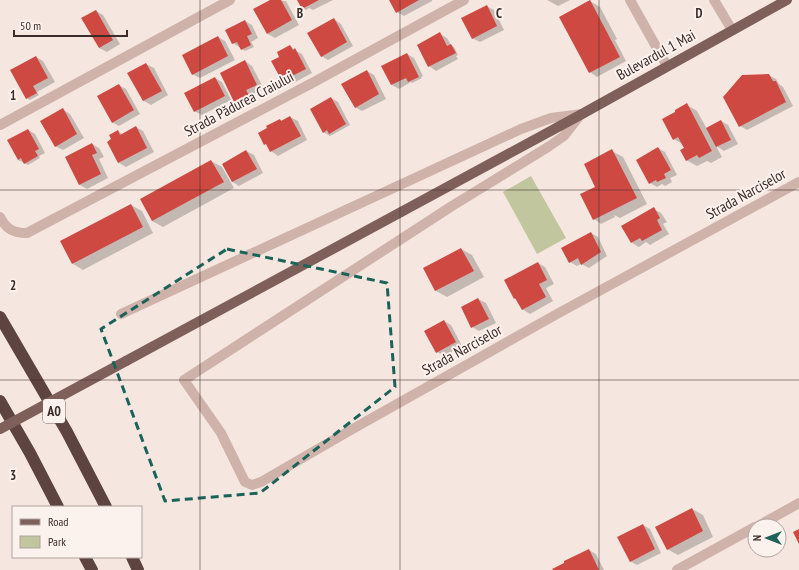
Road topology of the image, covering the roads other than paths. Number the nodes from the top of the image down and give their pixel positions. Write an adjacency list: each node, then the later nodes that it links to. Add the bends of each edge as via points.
1 (230, 0): 9 (street)
2 (464, 0): 11 (street, Strada Pădurea Craiului, via 27,233 12,230)
3 (630, 0): 7 (street)
4 (714, 0): 6 (street)
5 (787, 0): 6 (main road, Bulevardul 1 Mai)
6 (732, 30): 7 (main road, Bulevardul 1 Mai)
7 (667, 66): 8 (main road, Bulevardul 1 Mai)
8 (582, 114): 10 (street, Strada Narciselor, via 564,136 548,147 452,206 184,380 221,433 245,482 252,485 261,482 557,314); 12 (street, via 551,118 521,129); 15 (main road, Bulevardul 1 Mai, bridge)
9 (0, 125)
10 (799, 182)
11 (0, 217)
12 (121, 314)
13 (0, 317): 18 (highway, A0)
14 (0, 401): 17 (highway)
15 (0, 429)
16 (799, 503): 19 (street)
17 (57, 506)
18 (105, 506)
19 (772, 518)
20 (747, 532): 25 (street)
21 (86, 558): 23 (highway)
22 (132, 558): 24 (highway)
23 (92, 570)
24 (138, 570)
25 (677, 570)

